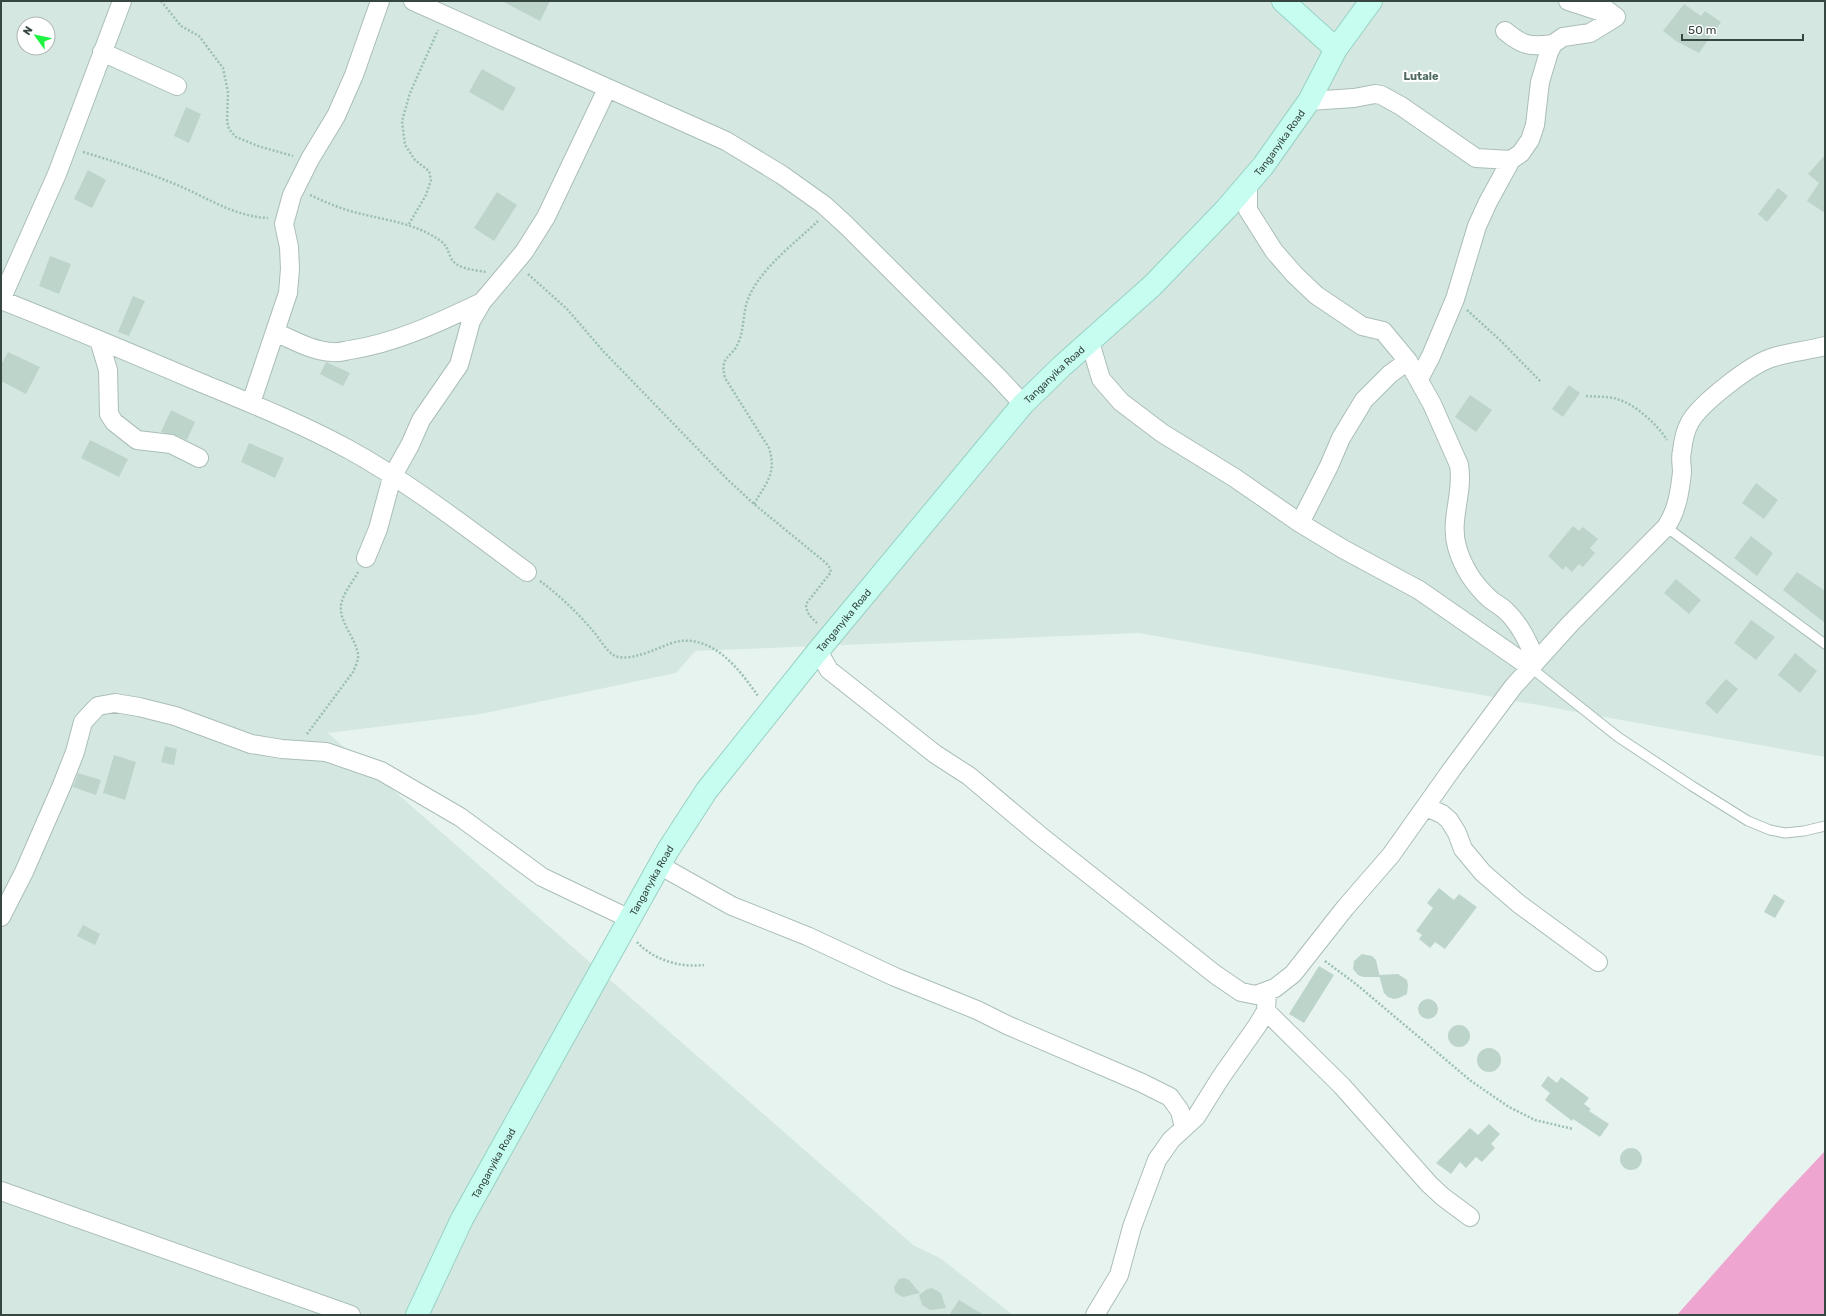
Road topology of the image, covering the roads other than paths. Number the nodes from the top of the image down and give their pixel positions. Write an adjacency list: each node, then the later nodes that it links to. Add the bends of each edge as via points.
1 (122, 1): 12 (street)
2 (380, 1): 20 (street, via 354,76 336,116 310,159 286,216 284,224 290,269 288,293)
3 (412, 1): 14 (street)
4 (1283, 1): 11 (street)
5 (1371, 1): 11 (street, Tanganyika Road)
6 (1568, 1): 8 (street)
7 (1600, 1): 8 (street, via 1603,7)
8 (1616, 17): 10 (street, via 1590,33 1563,37)
9 (1505, 31): 10 (street, via 1523,44)
10 (1553, 44): 16 (street, via 1540,82 1535,125 1530,140)
11 (1336, 49): 15 (street, Tanganyika Road)
12 (102, 52): 13 (street); 18 (street, via 57,174)
13 (176, 86)
14 (607, 88): 19 (street, via 546,217 510,269); 27 (street, via 726,141 782,175 830,210)
15 (1309, 101): 16 (street, via 1375,94 1401,106 1476,158); 17 (street, Tanganyika Road)
16 (1511, 160): 25 (street, via 1477,226 1455,299)
17 (1248, 184): 22 (street, Tanganyika Road, via 1184,254); 24 (street, via 1248,210 1274,251 1294,274 1316,295 1362,326 1383,331)
18 (1, 300): 21 (street)
19 (482, 302): 20 (street, via 434,324 364,348 332,352 307,346); 29 (street, via 471,321 459,365 421,420)
20 (275, 332): 26 (street)
21 (99, 340): 26 (street); 28 (street, via 108,370 109,414 114,422 137,440 171,444)
22 (1090, 342): 27 (street, Tanganyika Road); 30 (street, via 1101,379 1121,402 1162,433 1235,478)
23 (1825, 346): 31 (street, via 1772,357 1758,364 1703,406 1691,421 1684,437 1676,508)
24 (1408, 361): 25 (street); 30 (street, via 1390,374 1364,400 1341,438)
25 (1419, 379): 36 (street, via 1459,465 1461,476 1454,534 1463,564 1475,584 1515,621 1528,641)
26 (251, 403): 29 (street, via 336,443)
27 (1023, 404): 35 (street, Tanganyika Road)
28 (199, 458)
29 (392, 477): 32 (street, via 380,522); 33 (street)
30 (1300, 523): 36 (street, via 1419,590)
31 (1666, 527): 34 (lane); 36 (street)
32 (366, 558)
33 (527, 572)
34 (1825, 644)
35 (818, 651): 39 (street, Tanganyika Road, via 707,790); 43 (street, via 829,670 936,754 970,776 1038,834 1216,975 1241,992 1256,995)
36 (1533, 663): 37 (street, via 1498,706); 38 (lane, via 1618,737 1748,821 1785,833)
37 (1426, 807): 42 (street, via 1449,820 1463,849 1483,873 1519,904); 43 (street, via 1392,855 1293,974)
38 (1825, 826)
39 (659, 865): 41 (street, Tanganyika Road); 45 (street, via 732,906 977,1010 1170,1097 1180,1111)
40 (1, 917): 41 (street, via 62,786 83,722 98,706 115,704 175,716 251,744 326,752 381,771 460,817 542,877)
41 (628, 924): 49 (street, Tanganyika Road, via 462,1219)
42 (1598, 962)
43 (1267, 991): 44 (street)
44 (1266, 1011): 45 (street, via 1196,1117); 47 (street, via 1342,1086 1429,1184)
45 (1184, 1128): 50 (street, via 1171,1140 1157,1160 1132,1227 1119,1275)
46 (1, 1189): 48 (street)
47 (1470, 1216)
48 (352, 1315)
49 (417, 1315)
50 (1095, 1315)

